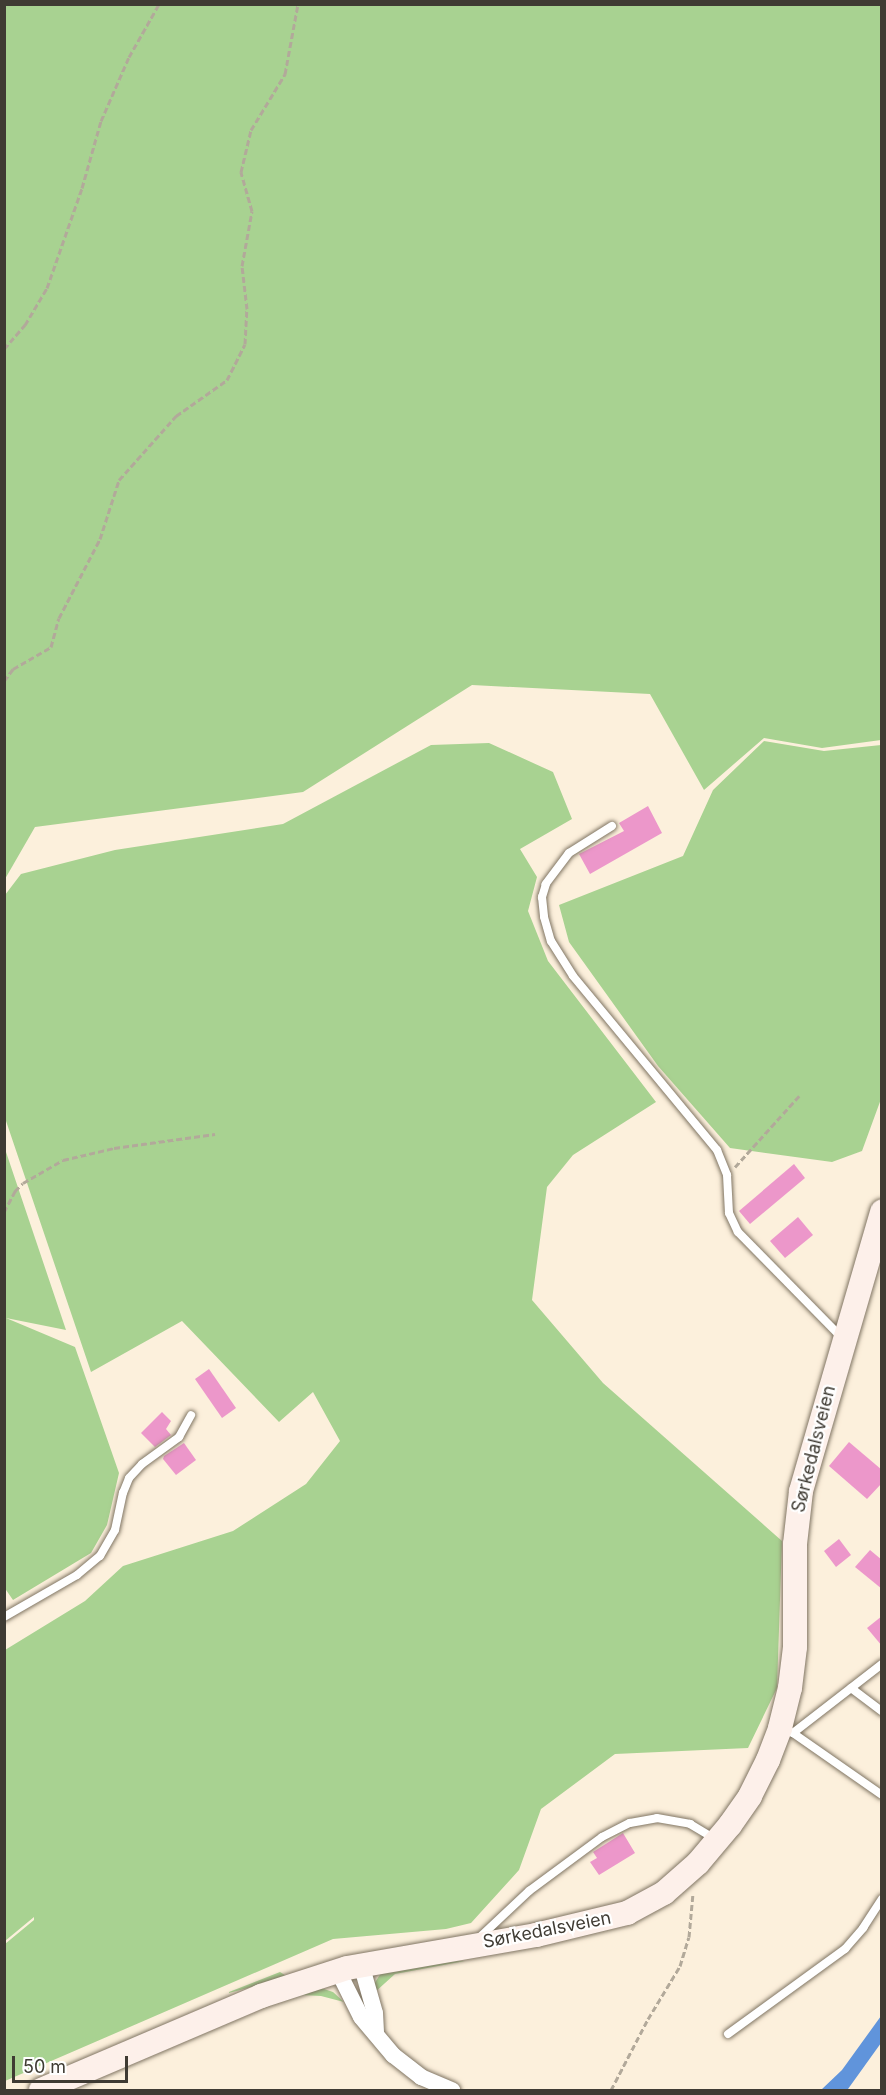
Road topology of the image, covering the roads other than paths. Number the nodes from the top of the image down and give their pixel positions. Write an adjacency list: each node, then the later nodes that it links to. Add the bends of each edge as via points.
1 (612, 826): 3 (lane, via 569,853 546,884 542,897 551,941 573,976 717,1150 727,1175 729,1213 738,1232)
2 (882, 1212): 3 (street, Sørkedalsveien)
3 (844, 1339): 9 (street, Sørkedalsveien, via 801,1491 795,1544 795,1647)
4 (192, 1415): 5 (lane, via 179,1437 129,1478 115,1530 100,1556 77,1575)
5 (4, 1617)
6 (882, 1664): 7 (lane)
7 (851, 1688): 8 (lane); 9 (lane)
8 (882, 1711)
9 (787, 1730): 10 (lane); 11 (street, Sørkedalsveien, via 750,1796)
10 (881, 1793)
11 (718, 1840): 13 (street, Sørkedalsveien, via 676,1883 627,1913 570,1928); 13 (lane, via 690,1824 657,1818 630,1824 602,1837 529,1891)
12 (882, 1899): 17 (lane, via 864,1928 845,1948)
13 (472, 1945): 14 (street, Sørkedalsveien)
14 (361, 1964): 15 (street, Sørkedalsveien); 16 (street, via 375,2013)
15 (338, 1971): 16 (street, via 352,2004); 18 (street, Sørkedalsveien, via 261,1996)
16 (376, 2033): 19 (street, via 411,2071)
17 (728, 2034)
18 (40, 2091)
19 (452, 2091)

